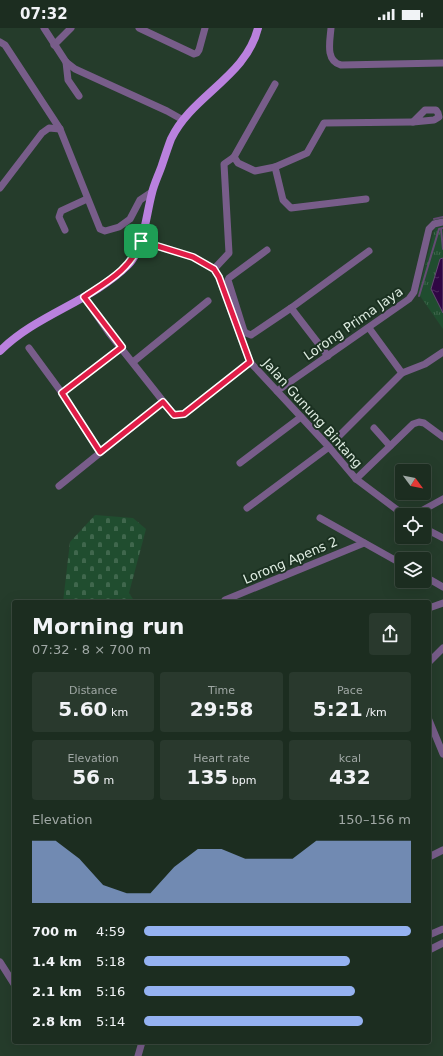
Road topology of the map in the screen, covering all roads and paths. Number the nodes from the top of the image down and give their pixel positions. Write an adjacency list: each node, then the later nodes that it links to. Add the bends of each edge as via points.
1 (44, 28): 8 (street)
2 (71, 28): 8 (street)
3 (139, 28): 4 (street, via 194,54 199,50)
4 (205, 28)
5 (258, 28): 13 (main road, via 245,57)
6 (331, 28): 10 (street, via 330,54 333,62 341,66)
7 (0, 42): 15 (street, via 5,45)
8 (54, 45): 9 (street)
9 (66, 62): 12 (street, via 68,80); 13 (street, via 75,69)
10 (443, 63)
11 (275, 84): 16 (street)
12 (79, 96)
13 (183, 120): 19 (main road, via 171,139)
14 (413, 122): 17 (street, via 324,123 307,153)
15 (60, 129): 18 (street, via 49,128 42,133); 20 (street)
16 (234, 157): 17 (street, via 238,163 255,171); 27 (street, via 224,164 229,253)
17 (275, 168): 21 (street, via 283,200 291,208)
18 (0, 188)
19 (152, 192): 20 (street, via 140,200 130,219 119,227 105,231 100,229); 24 (main road)
20 (87, 199): 23 (street, via 60,213 59,217)
21 (366, 199)
22 (443, 222): 31 (street, Lorong Prima Jaya, via 434,224 429,229 412,296)
23 (65, 230)
24 (141, 241): 27 (street, via 193,257); 28 (main road, via 129,264)
25 (267, 250): 30 (street, via 228,280 244,331 248,335 254,334)
26 (368, 251): 30 (street)
27 (214, 269): 38 (street, Jalan Gunung Bintang)
28 (84, 297): 32 (street); 34 (main road, via 12,338)
29 (208, 301): 37 (street)
30 (291, 308): 36 (street)
31 (369, 328): 36 (street, Lorong Prima Jaya); 39 (street)
32 (122, 347): 37 (street); 41 (street)
33 (29, 348): 41 (street)
34 (0, 351)
35 (443, 352): 39 (street, via 425,364)
36 (328, 356): 40 (street, Lorong Prima Jaya)
37 (133, 362): 42 (street)
38 (250, 362): 40 (street, Jalan Gunung Bintang); 42 (street, via 184,414 174,415)
39 (402, 373): 45 (street)
40 (277, 391): 43 (street, Jalan Gunung Bintang)
41 (62, 393): 49 (street)
42 (163, 402): 49 (street)
43 (301, 417): 48 (street, Jalan Gunung Bintang); 50 (street)
44 (374, 428): 47 (street)
45 (338, 437)
46 (443, 437): 47 (street, via 419,422 413,424)
47 (390, 446): 51 (street)
48 (329, 447): 51 (street, Jalan Gunung Bintang); 54 (street)
49 (100, 452): 52 (street)
50 (240, 463)
51 (356, 479): 55 (street, Jalan Gunung Bintang)
52 (59, 486)
53 (443, 499): 56 (street)
54 (247, 508)
55 (395, 508)
56 (427, 508)
57 (320, 518): 60 (street)
58 (431, 532): 59 (street)
59 (443, 538)
60 (364, 543): 61 (street); 64 (street, Lorong Apens 2)
61 (395, 560)
62 (431, 580): 63 (street)
63 (443, 587)
64 (225, 600)
65 (443, 603): 66 (street)
66 (431, 607)
67 (443, 648): 68 (street)
68 (431, 660)
69 (431, 724): 70 (street)
70 (440, 741): 71 (street)
71 (443, 754)
72 (443, 850): 73 (street)
73 (431, 856)
74 (441, 930): 75 (street); 76 (street)
75 (431, 934)
76 (443, 941): 77 (street)
77 (431, 949)
78 (0, 962): 79 (street)
79 (12, 981)
80 (141, 1044): 81 (street)
81 (138, 1056)

